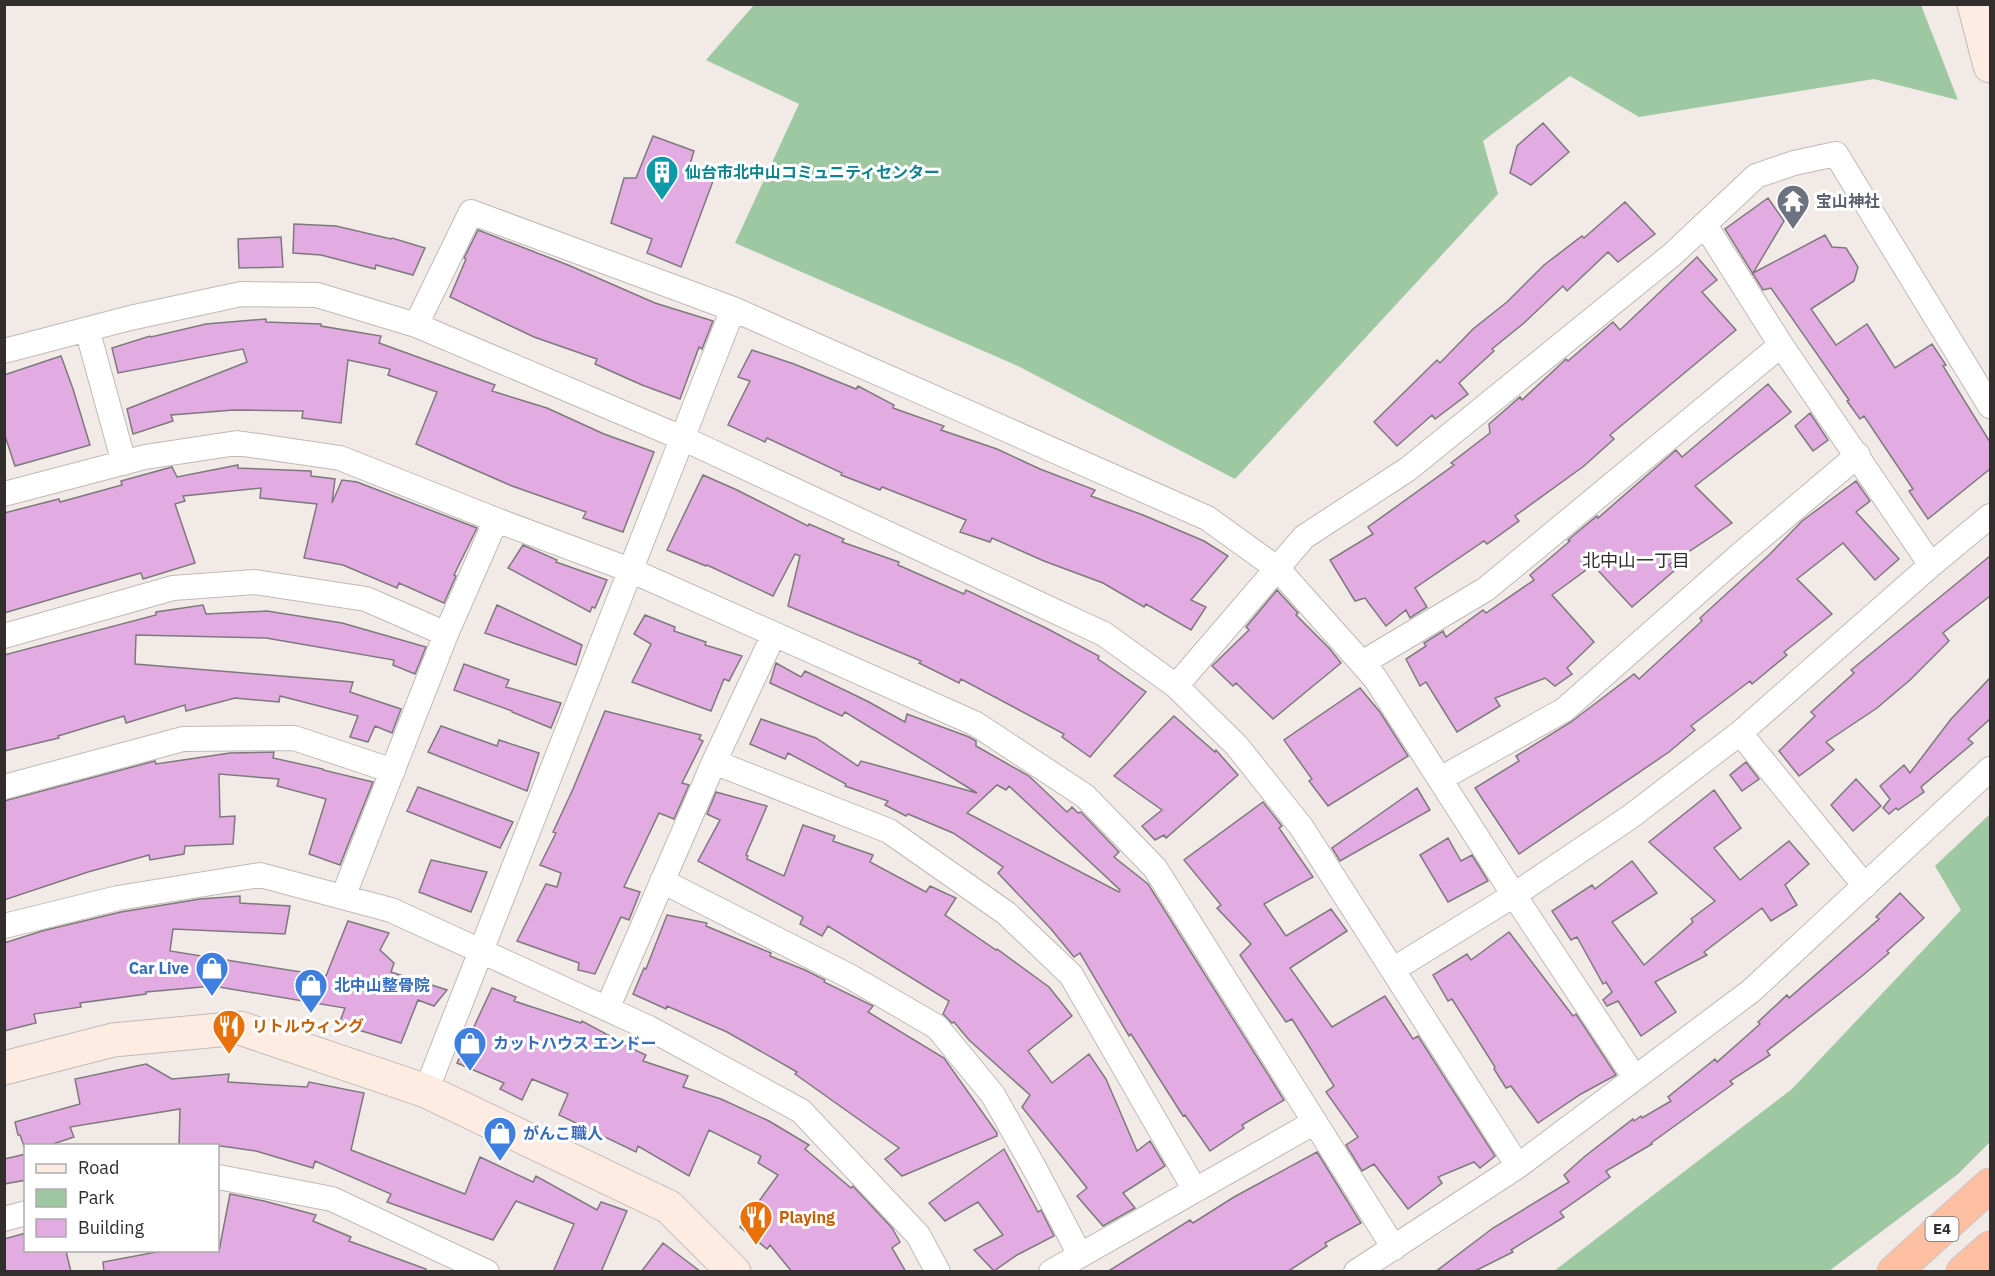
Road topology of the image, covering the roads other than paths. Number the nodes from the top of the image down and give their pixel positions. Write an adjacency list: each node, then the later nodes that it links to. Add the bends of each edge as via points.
1 (1974, 4): 2 (street)
2 (1990, 66)
3 (1705, 225): 7 (street); 9 (street, via 1756,176 1836,153); 17 (street, via 1408,469 1304,537)
4 (733, 309): 5 (street, via 471,212); 10 (street); 17 (street, via 1207,518)
5 (416, 325): 6 (street, via 317,295 241,294); 10 (street)
6 (87, 329): 8 (street); 12 (street)
7 (1781, 345): 11 (street); 22 (street, via 1486,590)
8 (4, 351)
9 (1990, 406)
10 (682, 438): 18 (street); 23 (street, via 1104,634)
11 (1858, 455): 16 (street); 28 (street, via 1564,710)
12 (124, 463): 13 (street); 15 (street, via 237,443 340,458)
13 (4, 494)
14 (1990, 516): 16 (street)
15 (496, 520): 18 (street); 19 (street)
16 (1931, 565): 24 (street)
17 (1278, 569): 22 (street); 23 (street)
18 (630, 570): 20 (street); 35 (street)
19 (446, 634): 21 (street, via 366,599 255,582 173,588); 27 (street)
20 (774, 634): 25 (street); 41 (street, via 976,724 1085,796 1155,868)
21 (4, 636)
22 (1362, 663): 28 (street)
23 (1176, 686): 36 (street, via 1237,746 1302,828)
24 (1740, 733): 31 (street); 32 (street, via 1630,817)
25 (714, 762): 30 (street); 45 (street, via 889,831 1006,913 1071,975)
26 (1990, 769): 31 (street)
27 (393, 771): 29 (street, via 294,738 183,739); 33 (street)
28 (1440, 779): 32 (street)
29 (4, 787)
30 (662, 881): 37 (street); 50 (street, via 849,976 937,1027 993,1095)
31 (1864, 886): 39 (street, via 1751,990)
32 (1514, 895): 36 (street); 39 (street)
33 (343, 897): 34 (street, via 260,875 118,898); 35 (street, via 391,910)
34 (4, 926)
35 (480, 951): 37 (street); 40 (street)
36 (1394, 969): 42 (street)
37 (607, 1009): 53 (street, via 801,1112 918,1235)
38 (4, 1068): 40 (street, via 113,1040 240,1028)
39 (1635, 1078): 42 (street)
40 (426, 1091): 52 (street, via 669,1207)
41 (1315, 1122): 45 (street); 48 (street)
42 (1518, 1166): 48 (street)
43 (219, 1177): 51 (street, via 332,1199)
44 (1990, 1185): 56 (highway, E4)
45 (1194, 1190): 50 (street)
46 (24, 1214): 47 (street)
47 (4, 1219)
48 (1394, 1248): 55 (street)
49 (1990, 1248): 57 (highway)
50 (1080, 1255): 54 (street)
51 (487, 1272)
52 (734, 1272)
53 (938, 1272)
54 (1052, 1272)
55 (1356, 1272)
56 (1894, 1272)
57 (1963, 1272)

